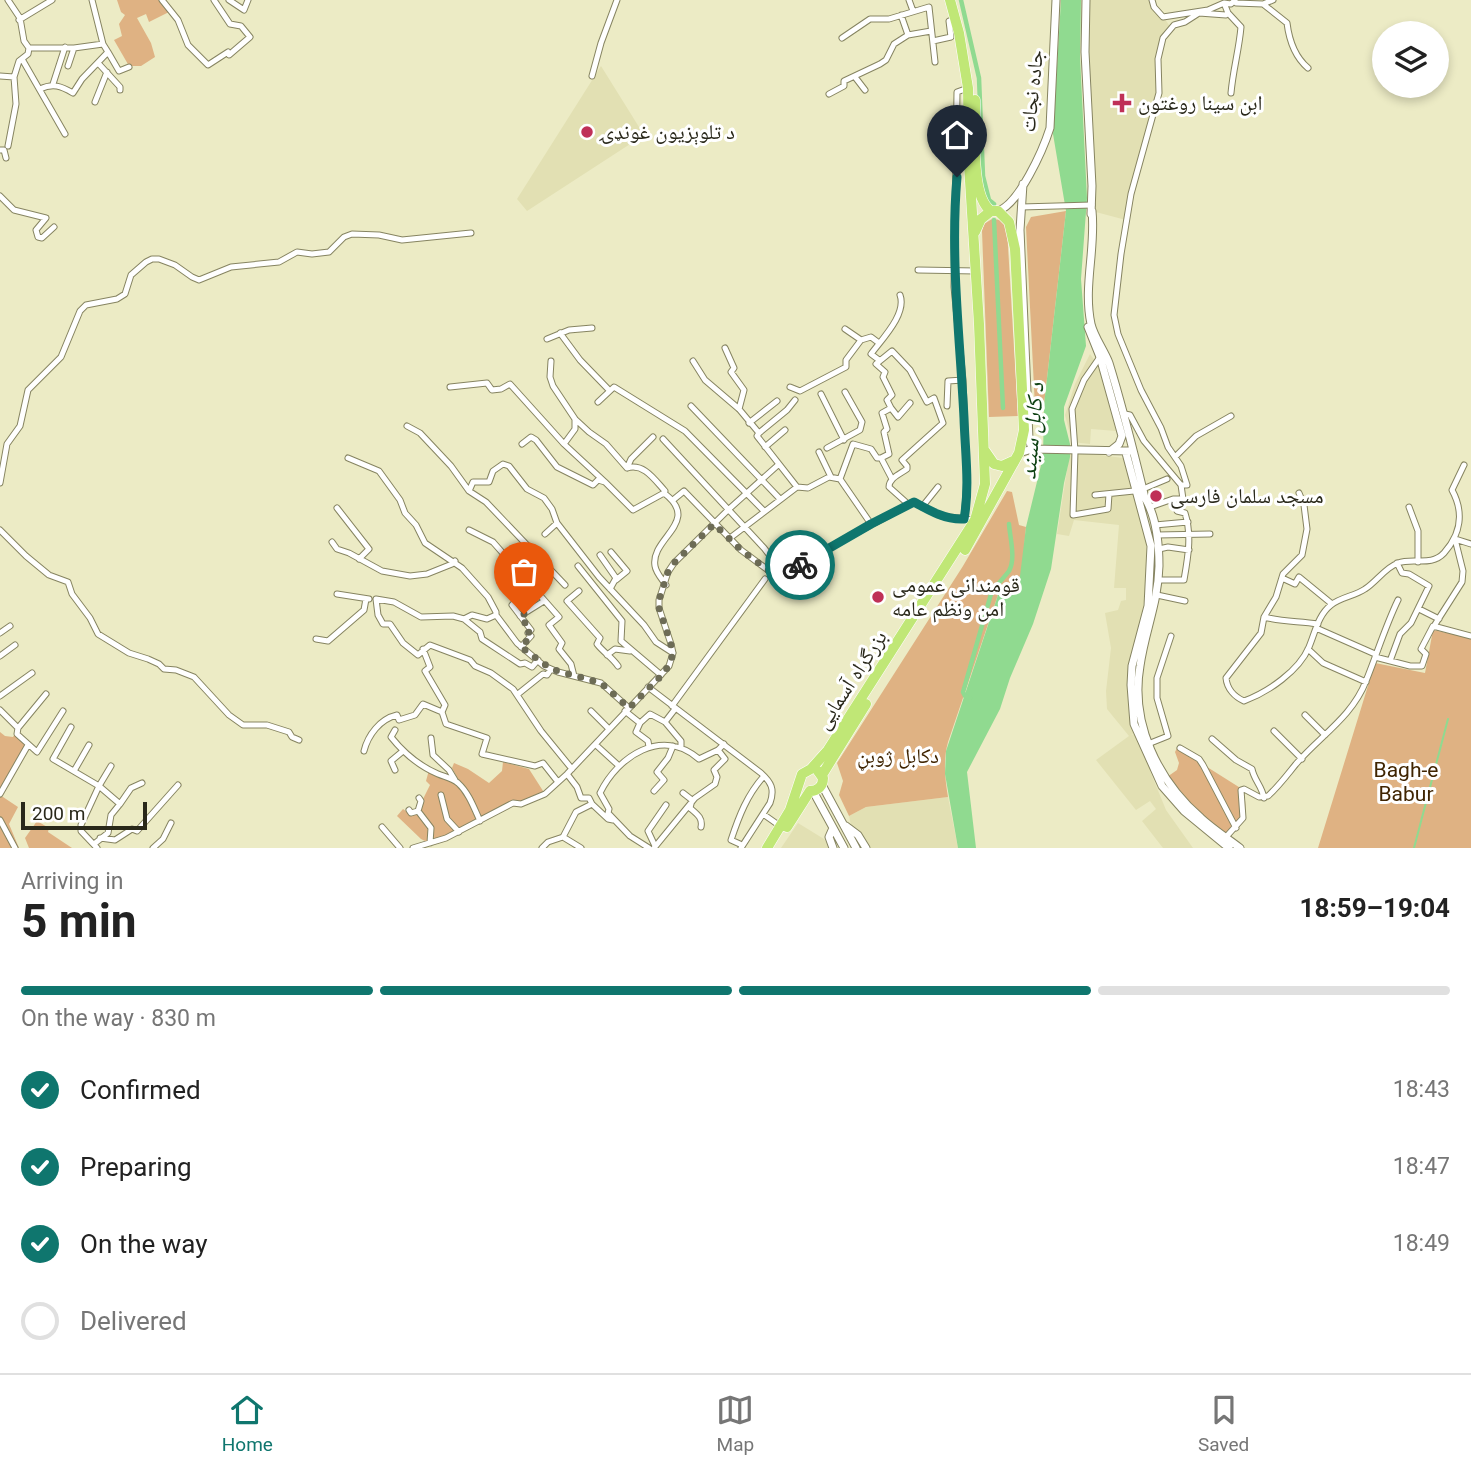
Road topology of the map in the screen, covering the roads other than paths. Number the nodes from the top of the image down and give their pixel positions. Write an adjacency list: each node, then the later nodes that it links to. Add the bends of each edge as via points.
1 (52, 0): 23 (street)
2 (92, 0): 28 (street)
3 (162, 0): 4 (street, via 178,20 188,45 208,65 250,37 241,26 230,24)
4 (214, 0)
5 (229, 0): 6 (street, via 244,10)
6 (248, 0)
7 (617, 0): 41 (street)
8 (909, 0): 19 (street)
9 (950, 0): 22 (highway, بزرگراه آسمایی)
10 (955, 0): 62 (highway, بزرگراه آسمایی, via 975,97 977,182 982,201)
11 (1056, 0): 58 (main road, جاده نجات, via 1049,128)
12 (1086, 0): 61 (main road)
13 (1152, 0): 17 (street, via 1163,17)
14 (1234, 0): 17 (street); 18 (street)
15 (1273, 0): 18 (street)
16 (10, 1): 23 (street)
17 (1224, 3): 20 (street)
18 (1263, 4): 38 (street, via 1287,23 1289,40)
19 (913, 11): 21 (street); 24 (street, via 929,7)
20 (1228, 13): 49 (street, via 1241,27); 117 (street, via 1199,13 1174,25 1163,38 1159,93 1131,194 1121,254 1115,323 1141,390)
21 (901, 15): 25 (street); 26 (street, via 870,19)
22 (955, 19): 27 (street, via 948,21 951,37); 45 (highway, بزرگراه آسمایی)
23 (19, 20): 30 (street)
24 (931, 31): 25 (street); 27 (street)
25 (908, 35): 43 (street, via 894,44 886,60)
26 (842, 38)
27 (933, 41): 34 (street)
28 (103, 44): 31 (street); 32 (street)
29 (65, 47): 30 (street); 31 (street); 44 (street)
30 (29, 48): 33 (street)
31 (74, 48): 36 (street)
32 (108, 52): 35 (street); 37 (street, via 118,71)
33 (22, 59): 42 (street); 46 (street)
34 (935, 62)
35 (99, 64): 39 (street); 44 (street, via 73,93)
36 (68, 66)
37 (129, 66)
38 (1308, 68)
39 (107, 72): 47 (street); 51 (street)
40 (0, 76): 42 (street)
41 (592, 76)
42 (14, 77): 53 (street, via 16,104)
43 (855, 77): 48 (street); 50 (street)
44 (52, 84): 46 (street)
45 (968, 88): 56 (street, via 957,92); 57 (highway, بزرگراه آسمایی)
46 (40, 89): 52 (street)
47 (120, 90)
48 (864, 90)
49 (1231, 93)
50 (829, 94)
51 (95, 102)
52 (65, 134)
53 (8, 146)
54 (0, 150): 55 (street)
55 (6, 158)
56 (957, 177): 57 (street); 66 (street)
57 (970, 184): 65 (highway, بزرگراه آسمایی)
58 (1023, 184): 60 (main road); 62 (main road, جاده نجات, via 1014,200)
59 (0, 196): 63 (street, via 14,210 46,218 36,230 38,237)
60 (1021, 207): 61 (street); 111 (main road)
61 (1091, 207): 77 (main road, via 1087,326); 95 (main road, via 1091,325 1108,359)
62 (994, 211): 65 (highway, via 981,219); 116 (highway, بزرگراه آسمایی, via 1009,222 1015,249 1024,430)
63 (54, 227)
64 (471, 233): 129 (street, via 401,240 352,234 329,252 297,252 279,262 231,267 199,280 159,259 146,262 131,275 125,294 80,311 61,357 28,390 20,426 7,444)
65 (974, 236): 68 (highway, بزرگراه آسمایی)
66 (954, 269): 67 (street); 68 (street); 81 (street)
67 (918, 270)
68 (976, 271): 109 (highway, بزرگراه آسمایی)
69 (900, 295): 75 (street, via 898,317)
70 (592, 328): 72 (street)
71 (845, 329): 74 (street)
72 (560, 333): 73 (street); 84 (street)
73 (547, 339)
74 (861, 340): 75 (street, via 871,337); 83 (street, via 846,367 800,390)
75 (879, 342): 78 (street, via 871,354)
76 (725, 348): 94 (street, via 734,368 731,372 744,390)
77 (1100, 357): 112 (street, via 1072,409); 114 (main road, via 1122,436)
78 (879, 360): 93 (street, via 876,364 885,372 892,394 887,400); 126 (street, via 892,351 901,359 927,402 934,398 943,423 902,460 907,469)
79 (551, 361): 97 (street, via 553,386)
80 (693, 362): 94 (street, via 705,380)
81 (962, 380): 92 (street, via 948,382); 150 (street)
82 (450, 387): 106 (street, via 486,383 492,390 510,384)
83 (790, 387)
84 (609, 390): 89 (street); 137 (street, via 616,388 685,431)
85 (845, 392): 104 (street, via 862,422 859,432)
86 (821, 394): 104 (street)
87 (795, 400): 101 (street)
88 (777, 401): 98 (street)
89 (598, 402)
90 (910, 403): 93 (street, via 898,417)
91 (691, 406): 124 (street)
92 (947, 406)
93 (891, 408): 119 (street, via 882,413 889,453)
94 (739, 409): 98 (street)
95 (1125, 414): 115 (main road); 130 (street)
96 (1231, 415): 117 (street, via 1196,436)
97 (575, 419): 106 (street, via 575,429); 122 (street)
98 (749, 423): 101 (street)
99 (407, 426): 134 (street, via 439,452)
100 (785, 430): 108 (street)
101 (758, 433): 108 (street)
102 (653, 437): 122 (street)
103 (663, 439): 148 (street)
104 (842, 439): 107 (street); 110 (street)
105 (522, 444): 128 (street, via 532,438 556,467 593,485 598,480)
106 (564, 444): 128 (street)
107 (853, 444): 119 (street, via 871,449); 125 (street)
108 (765, 447): 120 (street)
109 (984, 447): 116 (highway, via 994,464 1002,466); 150 (highway, بزرگراه آسمایی, via 985,484)
110 (827, 448)
111 (1032, 449): 112 (main road); 116 (main road)
112 (1073, 450): 114 (main road); 138 (street, via 1073,515 1108,509)
113 (819, 452): 123 (street)
114 (1110, 452): 115 (main road)
115 (1130, 452): 133 (main road)
116 (1016, 457): 274 (highway, بزرگراه آسمایی, via 977,530)
117 (1175, 457): 130 (street, via 1187,479 1187,485)
118 (348, 458): 174 (street, via 379,471 425,543)
119 (881, 458): 126 (street)
120 (778, 465): 124 (street); 131 (street)
121 (1464, 465): 164 (street, via 1452,490 1460,510)
122 (627, 468): 135 (street, via 648,472)
123 (831, 477): 125 (street); 131 (street, via 808,488)
124 (762, 479): 137 (street); 140 (street)
125 (840, 479): 154 (street)
126 (892, 479): 143 (street, via 889,487)
127 (1167, 479): 133 (street)
128 (605, 482): 135 (street, via 633,510)
129 (0, 483)
130 (1181, 485): 141 (street, via 1183,499)
131 (797, 487): 140 (street)
132 (938, 487): 144 (street)
133 (1139, 490): 138 (street); 145 (main road); 318 (main road, via 1151,564 1148,606 1132,666 1134,723 1162,786)
134 (469, 491): 152 (street, via 473,482 489,482 493,471 506,464 527,489 544,498); 183 (street, via 486,502)
135 (664, 493): 142 (street)
136 (1299, 493): 179 (street, via 1307,529 1302,555)
137 (746, 494): 148 (street); 149 (street)
138 (1109, 494): 139 (street)
139 (1095, 495)
140 (780, 499): 149 (street)
141 (1173, 499): 145 (street); 151 (street)
142 (673, 500): 153 (street, via 684,491); 184 (street, via 677,525 655,560)
143 (908, 504): 144 (street); 154 (street)
144 (922, 507): 150 (street)
145 (1150, 507): 155 (main road)
146 (1409, 507): 175 (street, via 1418,531)
147 (337, 508): 173 (street, via 369,549)
148 (729, 509): 153 (street); 156 (street)
149 (764, 511): 156 (street)
150 (970, 520): 263 (highway, بزرگراه آسمایی, via 866,693)
151 (1188, 522): 155 (street); 160 (street)
152 (557, 523): 159 (street); 185 (street)
153 (714, 524): 163 (street); 184 (street, via 674,563)
154 (871, 524): 178 (street)
155 (1155, 525): 162 (main road)
156 (743, 526): 163 (street); 178 (street)
157 (0, 530): 247 (street, via 49,575 68,582 102,638 164,669 194,677 243,725 267,725)
158 (469, 530): 169 (street, via 488,538)
159 (545, 534)
160 (1189, 534): 161 (street); 162 (street); 170 (street)
161 (1210, 534)
162 (1157, 535): 168 (main road)
163 (730, 538): 178 (street, via 772,574)
164 (1455, 539): 167 (street); 175 (street, via 1441,556); 201 (street, via 1462,583)
165 (332, 542): 173 (street)
166 (508, 544): 169 (street)
167 (1471, 544)
168 (1159, 549): 170 (street); 182 (main road)
169 (500, 550): 193 (street)
170 (1189, 550): 182 (street, via 1184,580)
171 (611, 552): 181 (street, via 627,571)
172 (600, 555): 181 (street)
173 (359, 559): 174 (street, via 382,571 410,576 427,574)
174 (454, 561): 197 (street, via 488,597)
175 (1418, 562): 176 (street)
176 (1397, 563): 195 (street, via 1362,591); 196 (street, via 1402,572 1429,586)
177 (578, 566): 213 (street, via 622,621 621,641)
178 (784, 574)
179 (1282, 578): 195 (street, via 1295,584 1299,577); 199 (street)
180 (765, 579): 230 (street)
181 (616, 580): 185 (street)
182 (1158, 580): 188 (main road)
183 (565, 585)
184 (666, 585): 214 (street, via 659,608)
185 (610, 589): 214 (street, via 656,642)
186 (579, 590): 215 (street, via 567,601 600,638 597,644)
187 (337, 594): 189 (street)
188 (1157, 595): 194 (street); 249 (main road, via 1138,684 1141,727)
189 (366, 598): 190 (street); 208 (street, via 365,610 328,641)
190 (376, 598): 200 (street, via 421,617); 211 (street, via 383,624 390,624 412,652 418,655)
191 (517, 600): 198 (street, via 512,605)
192 (1398, 600): 216 (street)
193 (544, 601): 198 (street); 223 (street, via 559,617 549,625 562,643 559,649)
194 (1185, 601)
195 (1332, 604): 203 (street)
196 (1419, 609): 201 (street); 219 (street, via 1400,634)
197 (496, 615): 200 (street); 210 (street)
198 (520, 617): 210 (street, via 531,630)
199 (1264, 617): 203 (street); 212 (street, via 1258,638 1226,678 1236,697 1247,700 1271,686 1300,663)
200 (464, 619): 218 (street, via 482,639 520,664 532,667)
201 (1439, 619): 204 (street)
202 (10, 626): 205 (street)
203 (1317, 626): 212 (street); 216 (street)
204 (1434, 626): 207 (street); 219 (street, via 1421,649 1426,654 1422,666)
205 (0, 633)
206 (1171, 636): 249 (street, via 1157,678 1157,698 1168,736)
207 (1471, 636)
208 (316, 639)
209 (15, 645): 217 (street)
210 (521, 647): 218 (street)
211 (423, 649): 228 (street, via 430,645 470,660); 235 (street, via 430,667 425,671 445,705)
212 (1308, 649): 225 (street, via 1323,663)
213 (633, 651): 215 (street, via 615,649); 224 (street)
214 (673, 653): 224 (street)
215 (607, 655): 220 (street)
216 (1375, 655): 219 (street); 225 (street)
217 (0, 656)
218 (538, 660): 221 (street)
219 (1390, 661)
220 (618, 666)
221 (551, 669): 223 (street); 228 (street)
222 (32, 673): 229 (street)
223 (574, 676): 231 (street, via 601,683)
224 (661, 676): 226 (street)
225 (1366, 682): 244 (street, via 1348,712)
226 (648, 687): 230 (street); 231 (street)
227 (46, 694): 240 (street)
228 (518, 694): 266 (street)
229 (0, 696)
230 (673, 708): 237 (street); 248 (street)
231 (627, 709): 238 (street); 241 (street)
232 (0, 710): 240 (street)
233 (63, 711): 250 (street, via 37,752)
234 (591, 711): 241 (street)
235 (442, 712): 258 (street, via 424,704 415,715 385,719); 270 (street, via 446,724 488,738 482,754 543,764)
236 (1305, 715): 244 (street)
237 (664, 722): 238 (street, via 649,713); 255 (street, via 681,741)
238 (640, 723): 254 (street, via 636,732)
239 (71, 727): 265 (street, via 53,759)
240 (18, 728): 250 (street, via 16,732)
241 (609, 729): 252 (street)
242 (395, 730): 259 (street, via 391,737)
243 (1274, 731): 260 (street)
244 (1325, 735): 260 (street)
245 (431, 738): 268 (street, via 433,755)
246 (1212, 738): 280 (street, via 1252,769)
247 (299, 740)
248 (724, 744): 257 (street); 267 (street)
249 (1149, 744): 301 (main road, via 1178,794)
250 (28, 745): 277 (street)
251 (89, 745): 265 (street)
252 (596, 745): 261 (street); 266 (street)
253 (673, 746): 254 (street); 255 (street); 275 (street, via 657,772 664,780)
254 (649, 747): 261 (street)
255 (681, 748): 257 (street, via 699,759)
256 (1180, 748): 297 (street, via 1199,759)
257 (718, 750): 284 (street, via 725,759 714,771 715,783)
258 (364, 751)
259 (403, 751): 264 (street, via 391,761); 268 (street)
260 (1301, 759): 280 (street)
261 (618, 765): 289 (street, via 600,793)
262 (111, 766): 273 (street)
263 (811, 769): 269 (highway, بزرگراه آسمایی); 274 (highway, via 817,770)
264 (395, 770)
265 (74, 771): 273 (street)
266 (569, 772): 270 (street); 282 (street, via 581,798 589,798)
267 (764, 776): 287 (street, via 773,795); 305 (street, via 748,797 734,831 732,840)
268 (455, 780): 290 (street)
269 (801, 781): 274 (highway, via 804,788); 295 (highway, بزرگراه آسمایی)
270 (558, 782): 290 (street, via 545,794 513,803)
271 (142, 783): 281 (street, via 131,788)
272 (178, 785): 300 (street, via 137,831 132,829 115,840)
273 (99, 786): 281 (street); 303 (street, via 81,825)
274 (817, 786): 292 (main road); 296 (main road); 313 (highway, بزرگراه آسمایی)
275 (654, 791)
276 (683, 793): 284 (street, via 692,800)
277 (0, 794)
278 (441, 796): 298 (street, via 447,819)
279 (419, 798): 286 (street)
280 (1264, 798): 297 (street, via 1241,790 1244,812)
281 (120, 804): 300 (street, via 111,816 108,833)
282 (592, 804): 289 (street); 299 (street, via 576,812)
283 (666, 805): 304 (street, via 648,831)
284 (691, 805): 294 (street); 304 (street)
285 (409, 810): 286 (street)
286 (418, 811): 302 (street, via 431,828)
287 (763, 814): 295 (street); 305 (street)
288 (0, 820): 306 (street)
289 (613, 820): 304 (street, via 630,836)
290 (480, 821): 298 (street)
291 (171, 823): 307 (street)
292 (843, 824): 316 (main road); 317 (main road)
293 (382, 827): 308 (street)
294 (701, 827)
295 (781, 827): 312 (highway, بزرگراه آسمایی)
296 (833, 828): 314 (main road, via 829,837); 315 (main road)
297 (1236, 828): 301 (street)
298 (459, 832): 302 (street)
299 (564, 837): 310 (street); 311 (street)
300 (100, 838): 303 (street)
301 (1226, 838): 319 (main road)
302 (430, 844): 309 (street)
303 (96, 846)
304 (653, 847)
305 (742, 847)
306 (15, 848)
307 (153, 848)
308 (400, 848)
309 (413, 848)
310 (542, 848)
311 (581, 848)
312 (767, 848)
313 (773, 848)
314 (834, 848)
315 (844, 848)
316 (856, 848)
317 (866, 848)
318 (1229, 848)
319 (1240, 848)

